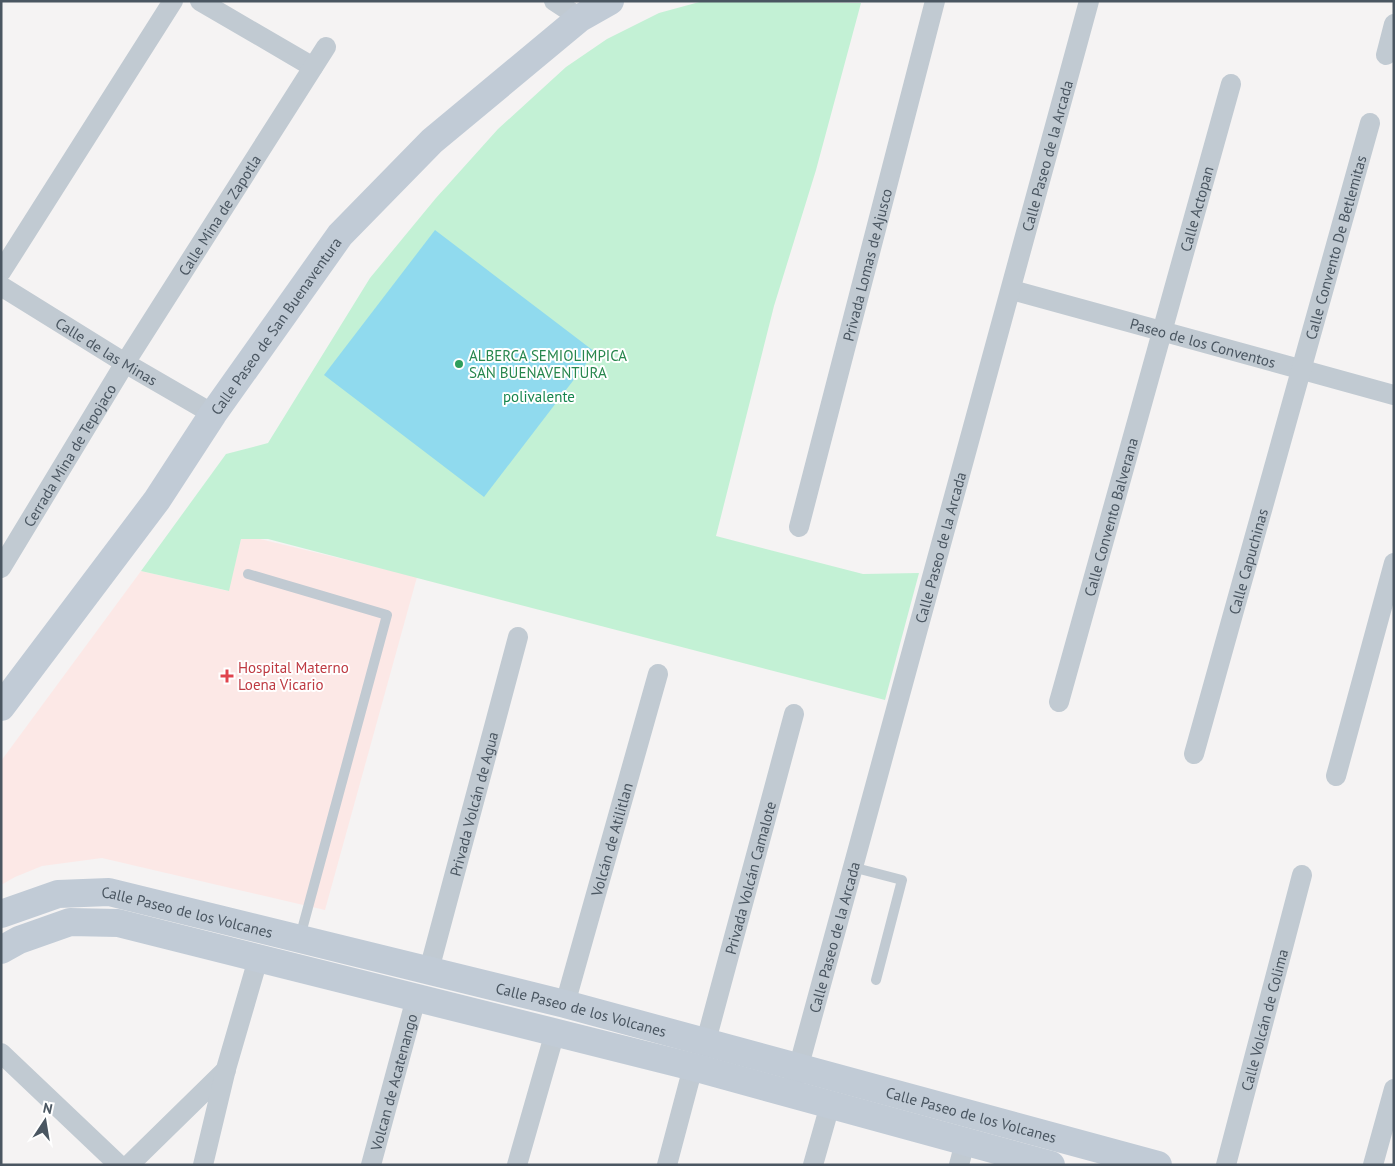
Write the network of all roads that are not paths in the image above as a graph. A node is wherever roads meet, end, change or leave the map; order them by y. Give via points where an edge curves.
1 (173, 1) edge
2 (200, 1) edge
3 (554, 1) edge
4 (610, 1) edge
5 (935, 1) edge
6 (1089, 1) edge
7 (580, 18) junction
8 (1394, 24) edge
9 (326, 47) dead end
10 (1386, 55) dead end
11 (313, 67) junction
12 (1231, 84) dead end
13 (1370, 123) dead end
14 (1, 272) edge
15 (1, 286) edge
16 (1012, 290) junction
17 (1161, 331) junction
18 (125, 362) junction
19 (1301, 370) junction
20 (1394, 395) edge
21 (213, 414) junction
22 (799, 527) dead end
23 (8, 543) edge
24 (1394, 562) edge
25 (1, 568) edge
26 (248, 574) dead end
27 (518, 637) dead end
28 (658, 674) dead end
29 (1059, 702) dead end
30 (1, 707) edge
31 (794, 714) dead end
32 (1194, 754) dead end
33 (1336, 776) dead end
34 (852, 867) junction
35 (1302, 875) dead end
36 (1, 914) edge
37 (300, 938) junction
38 (1, 950) edge
39 (258, 959) junction
40 (429, 970) junction
41 (876, 980) dead end
42 (416, 998) junction
43 (566, 1004) junction
44 (555, 1032) junction
45 (706, 1041) junction
46 (1, 1053) edge
47 (693, 1067) junction
48 (797, 1067) junction
49 (226, 1069) junction
50 (1394, 1089) edge
51 (792, 1094) junction
52 (830, 1104) junction
53 (962, 1153) edge
54 (119, 1165) edge
55 (129, 1165) edge
56 (203, 1165) edge
57 (371, 1165) edge
58 (517, 1165) edge
59 (667, 1165) edge
60 (813, 1165) edge
61 (1051, 1165) edge
62 (1158, 1165) edge
63 (1226, 1165) edge
64 (1373, 1165) edge

1 - 14 street
2 - 11 street
3 - 7 street
4 - 7 street, Calle Paseo de San Buenaventura
5 - 22 street, Privada Lomas de Ajusco
6 - 16 street, Calle Paseo de la Arcada
7 - 21 street, Calle Paseo de San Buenaventura via 432,141 340,234
8 - 10 street
9 - 11 street, Calle Mina de Zapotla
11 - 18 street, Calle Mina de Zapotla
12 - 17 street, Calle Actopan
13 - 19 street, Calle Convento De Betlemitas
15 - 18 street, Calle de las Minas
16 - 17 street, Paseo de los Conventos
16 - 34 street, Calle Paseo de la Arcada
17 - 19 street, Paseo de los Conventos
17 - 29 street, Calle Convento Balverana
18 - 21 street, Calle de las Minas
18 - 23 street, Cerrada Mina de Tepojaco
19 - 20 street, Paseo de los Conventos
19 - 32 street, Calle Capuchinas
21 - 30 street, Calle Paseo de San Buenaventura via 157,500
23 - 25 street, Cerrada Mina de Tepojaco
24 - 33 street
26 - 37 lane via 387,615
27 - 40 street, Privada Volcán de Agua
28 - 43 street, Volcán de Atilitlan
31 - 45 street, Privada Volcán Camalote
34 - 41 lane via 902,880
34 - 48 street, Calle Paseo de la Arcada
35 - 63 street, Calle Volcán de Colima
36 - 37 street, Calle Paseo de los Volcanes via 58,894 109,892
37 - 40 street, Calle Paseo de los Volcanes
38 - 39 street, Calle Paseo de los Volcanes via 70,922 118,923
39 - 42 street, Calle Paseo de los Volcanes
39 - 49 street
40 - 43 street, Calle Paseo de los Volcanes
42 - 44 street, Calle Paseo de los Volcanes
42 - 57 street, Volcan de Acatenango
43 - 45 street, Calle Paseo de los Volcanes
44 - 47 street, Calle Paseo de los Volcanes
44 - 58 street
45 - 48 street, Calle Paseo de los Volcanes
46 - 54 street
47 - 51 street, Calle Paseo de los Volcanes
47 - 59 street
48 - 51 street, Calle Paseo de la Arcada
48 - 62 street, Calle Paseo de los Volcanes
49 - 55 street
49 - 56 street
50 - 64 street
51 - 52 street, Calle Paseo de los Volcanes
52 - 53 street, Calle Paseo de los Volcanes
52 - 60 street
53 - 61 street, Calle Paseo de los Volcanes

